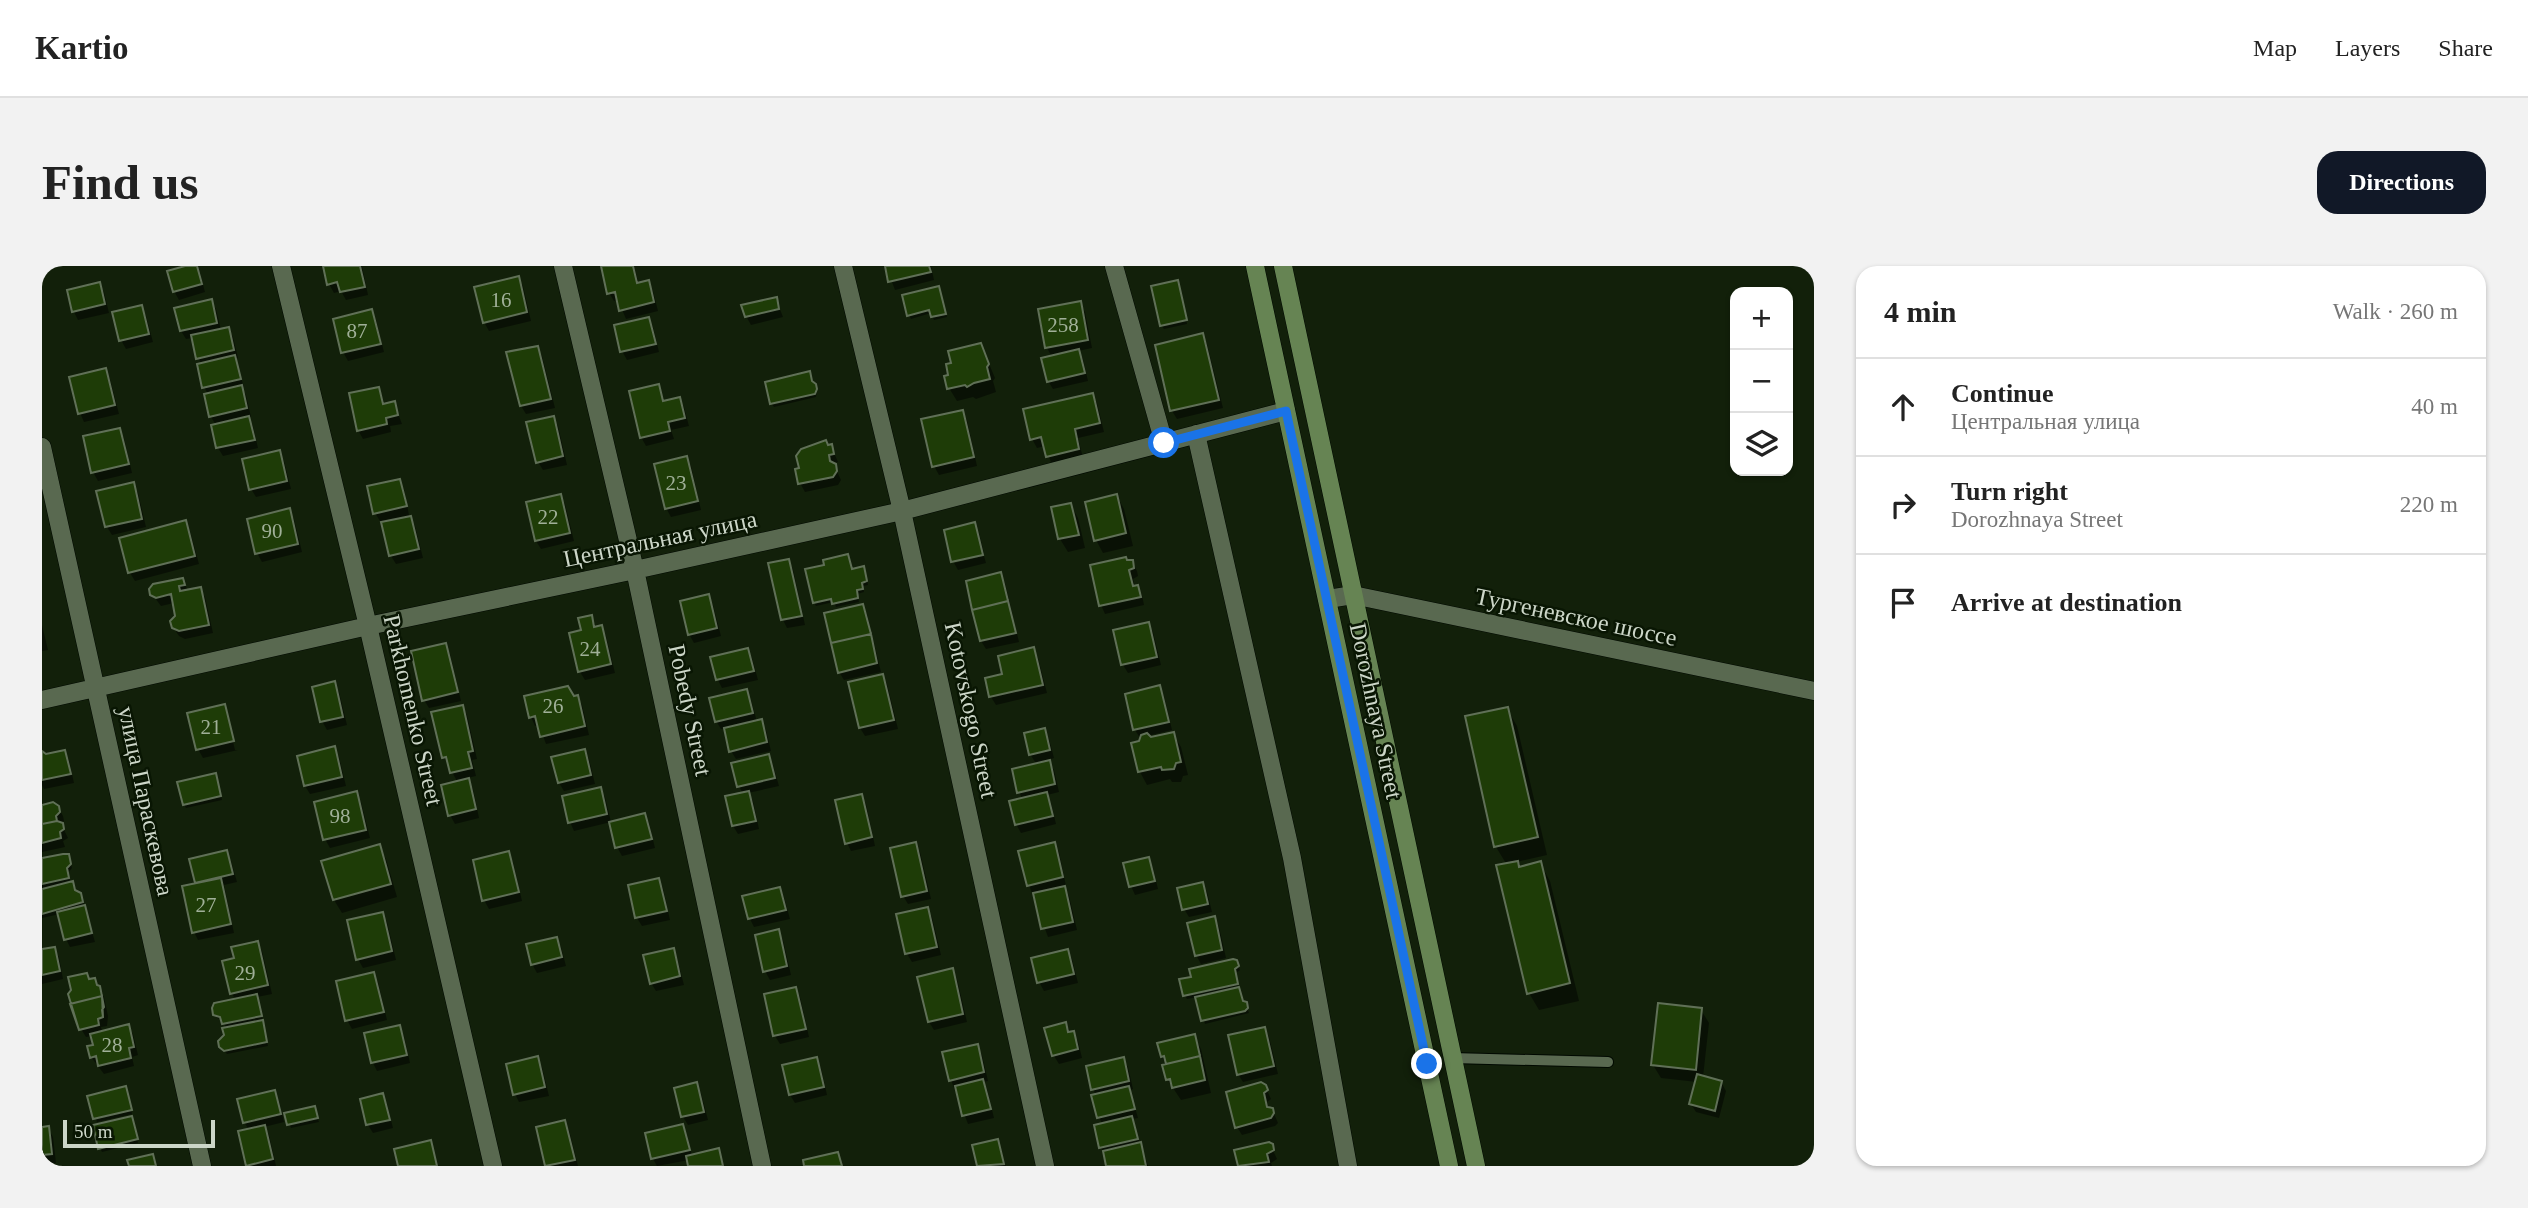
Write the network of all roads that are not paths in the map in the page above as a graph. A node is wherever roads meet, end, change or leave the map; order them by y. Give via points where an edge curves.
1 (281, 266) edge
2 (563, 266) edge
3 (843, 266) edge
4 (1114, 266) edge
5 (1255, 266) edge
6 (1283, 266) edge
7 (1286, 411) junction
8 (1196, 434) junction
9 (1164, 443) junction
10 (42, 447) edge
11 (902, 511) junction
12 (635, 570) junction
13 (1353, 596) junction
14 (1328, 599) junction
15 (368, 626) junction
16 (96, 688) junction
17 (1814, 691) edge
18 (42, 700) edge
19 (1452, 1058) junction
20 (1608, 1062) dead end
21 (202, 1166) edge
22 (493, 1166) edge
23 (762, 1166) edge
24 (1045, 1166) edge
25 (1348, 1166) edge
26 (1450, 1166) edge
27 (1476, 1166) edge

1 - 15 street, Parkhomenko Street
2 - 12 street, Pobedy Street
3 - 11 street, Kotovskogo Street
4 - 9 street
5 - 7 main road, Dorozhnaya Street
6 - 13 main road, Dorozhnaya Street
7 - 8 street, Центральная улица
7 - 14 main road, Dorozhnaya Street
8 - 9 street, Центральная улица
8 - 25 street via 1292,858
9 - 11 street, Центральная улица
10 - 16 street, улица Параскевова
11 - 12 street, Центральная улица
11 - 24 street, Kotovskogo Street
12 - 15 street, Центральная улица
12 - 23 street, Pobedy Street
13 - 14 street, Тургеневское шоссе
13 - 17 street, Тургеневское шоссе
13 - 19 main road, Dorozhnaya Street
14 - 26 main road, Dorozhnaya Street
15 - 16 street, Центральная улица
15 - 22 street, Parkhomenko Street
16 - 18 street, Центральная улица
16 - 21 street, улица Параскевова
19 - 20 lane
19 - 27 main road, Dorozhnaya Street

